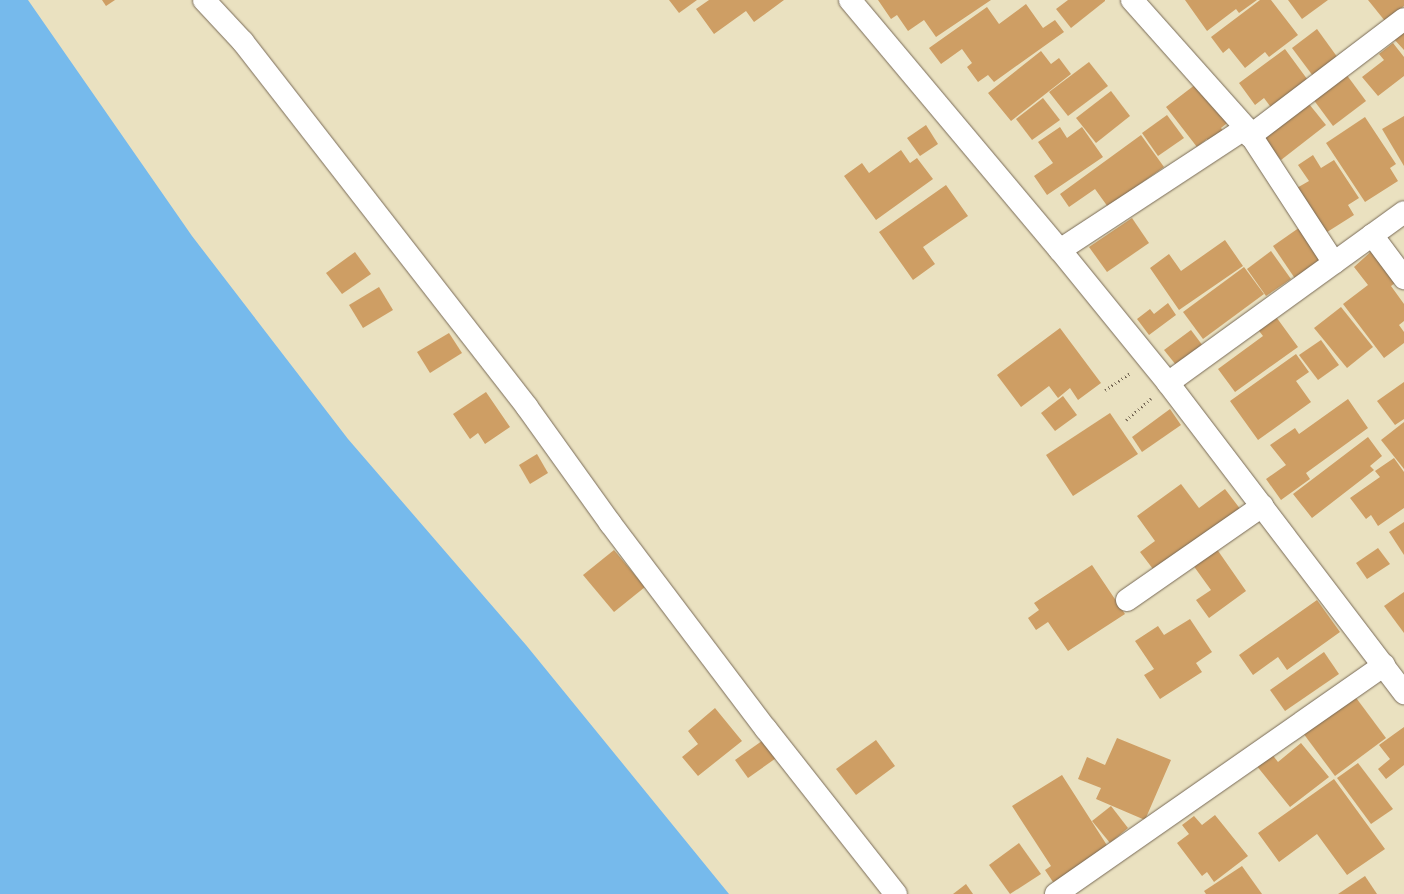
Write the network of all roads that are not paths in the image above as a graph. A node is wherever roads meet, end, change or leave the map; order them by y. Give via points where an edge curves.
1 (204, 0) edge
2 (850, 0) edge
3 (1132, 0) edge
4 (1404, 19) edge
5 (1248, 132) junction
6 (1404, 212) edge
7 (1372, 236) junction
8 (1060, 250) junction
9 (1334, 263) junction
10 (1404, 278) edge
11 (1168, 383) junction
12 (1262, 506) junction
13 (1127, 600) dead end
14 (1384, 665) junction
15 (1404, 693) edge
16 (896, 894) edge
17 (1056, 894) edge

1 - 16 street via 243,42 527,407 610,523
2 - 8 street
3 - 5 street
4 - 5 street
5 - 8 street
5 - 9 street
6 - 7 street
7 - 9 street
7 - 10 street
8 - 11 street
9 - 11 street
11 - 12 street
12 - 13 street
12 - 14 street
14 - 15 street
14 - 17 street

